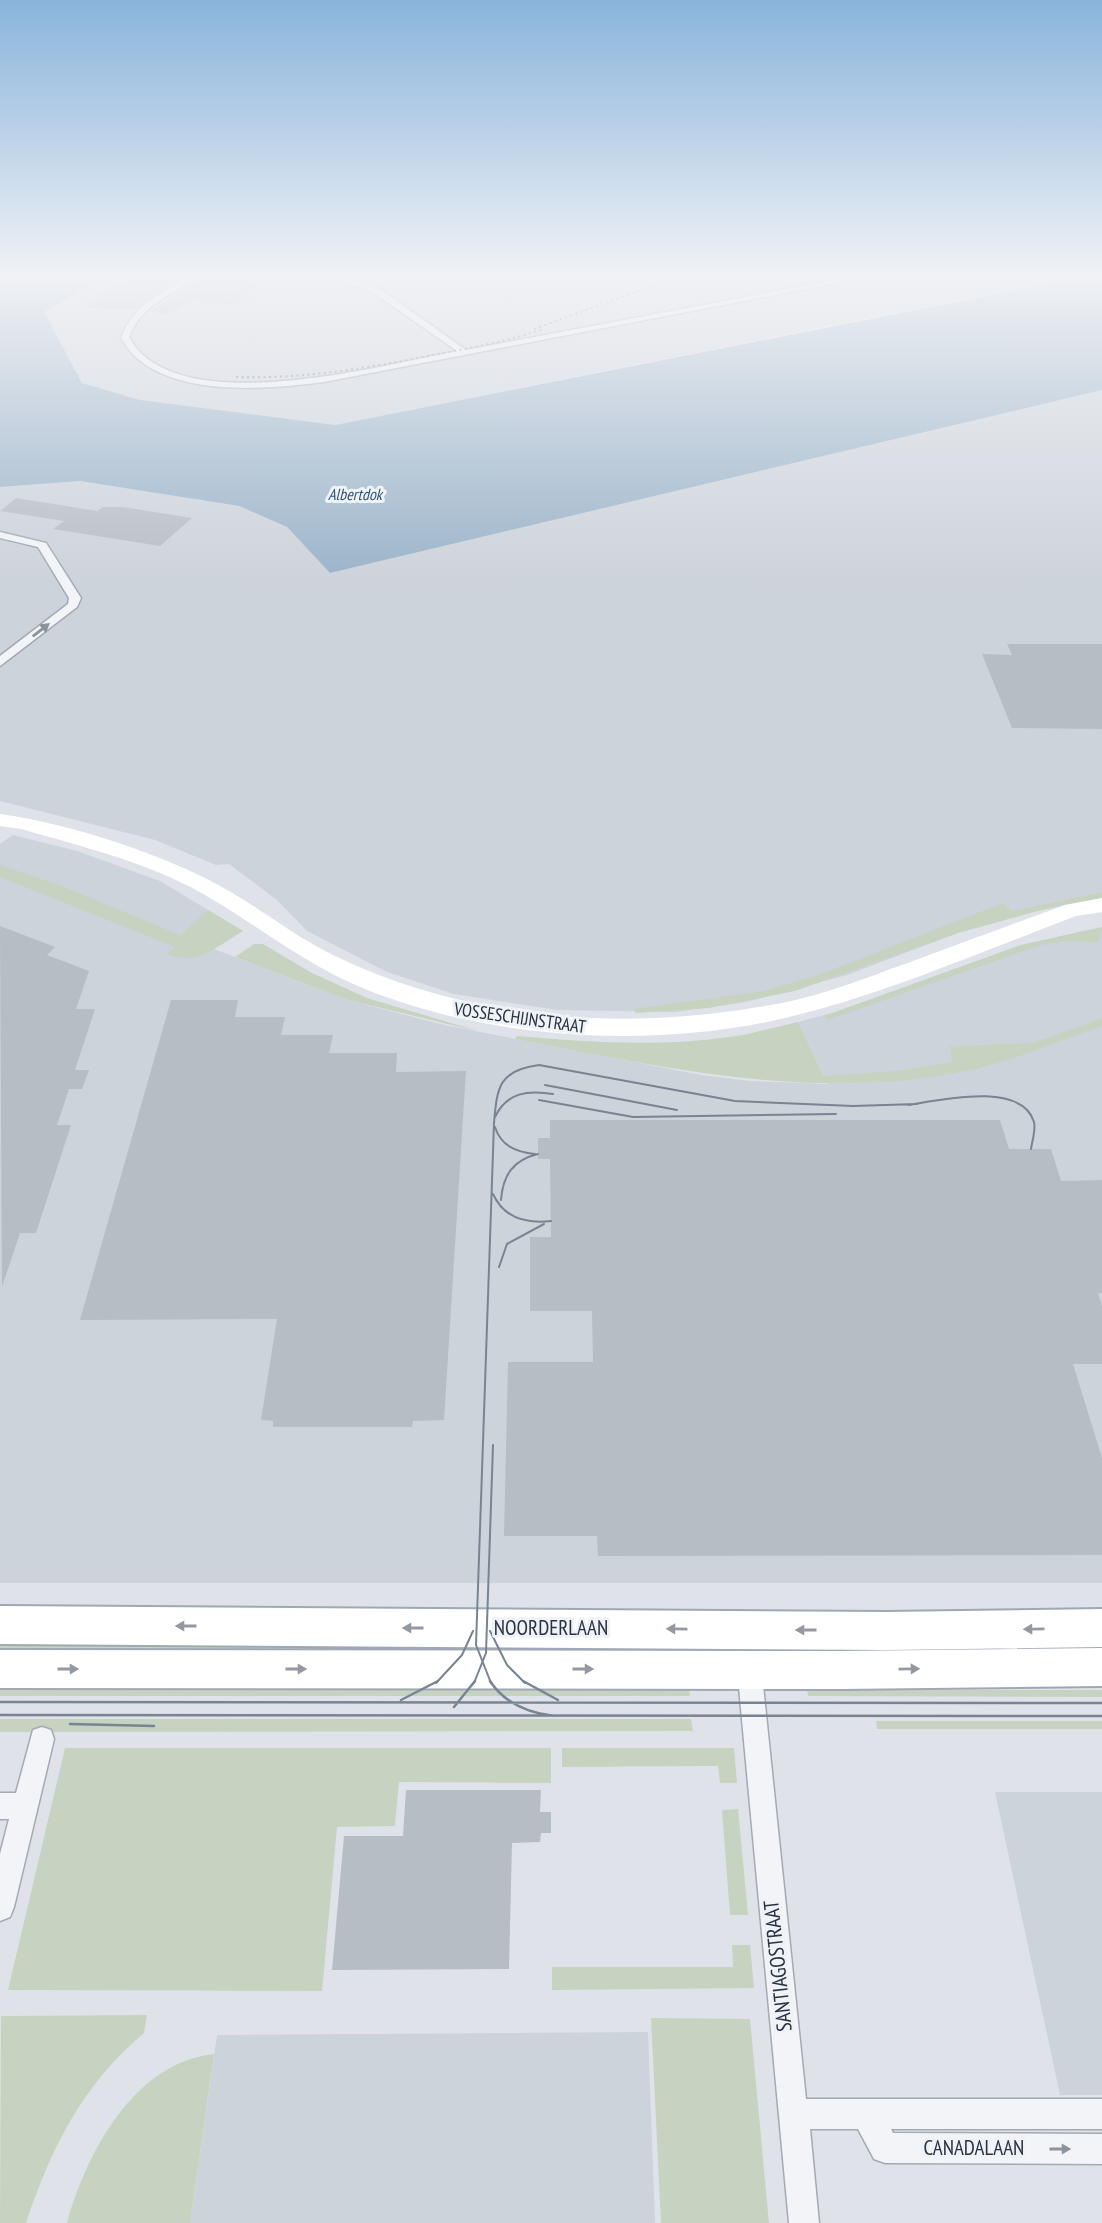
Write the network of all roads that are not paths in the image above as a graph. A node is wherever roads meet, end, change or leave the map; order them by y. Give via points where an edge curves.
1 (183, 377) edge
2 (333, 377) edge
3 (0, 535) edge
4 (0, 662) edge
5 (0, 820) edge
6 (1102, 905) edge
7 (1102, 920) edge
8 (1026, 928) junction
9 (0, 1625) edge
10 (1102, 1629) edge
11 (746, 1630) junction
12 (1102, 1667) edge
13 (0, 1669) edge
14 (750, 1670) junction
15 (42, 1740) dead end
16 (13, 1806) edge
17 (0, 1907) edge
18 (865, 2113) junction
19 (793, 2114) junction
20 (1102, 2114) edge
21 (1102, 2149) edge
22 (804, 2223) edge

1 - 2 street via 253,385
4 -> 3 street via 73,605 74,594 42,545
5 - 8 street, VOSSESCHIJNSTRAAT via 151,861 221,895 305,950 373,984 451,1009 542,1024 656,1028 783,1011 848,993
6 - 8 street, VOSSESCHIJNSTRAAT via 1072,910
7 - 8 street, VOSSESCHIJNSTRAAT
11 -> 9 main road, NOORDERLAAN
10 -> 11 main road, NOORDERLAAN
11 - 14 street, SANTIAGOSTRAAT
14 -> 12 main road
13 -> 14 main road
14 - 19 street, SANTIAGOSTRAAT
15 - 16 street
16 - 17 street
18 - 19 street, CANADALAAN
18 - 20 street, CANADALAAN
18 -> 21 street, CANADALAAN via 885,2148
19 - 22 street, SANTIAGOSTRAAT

